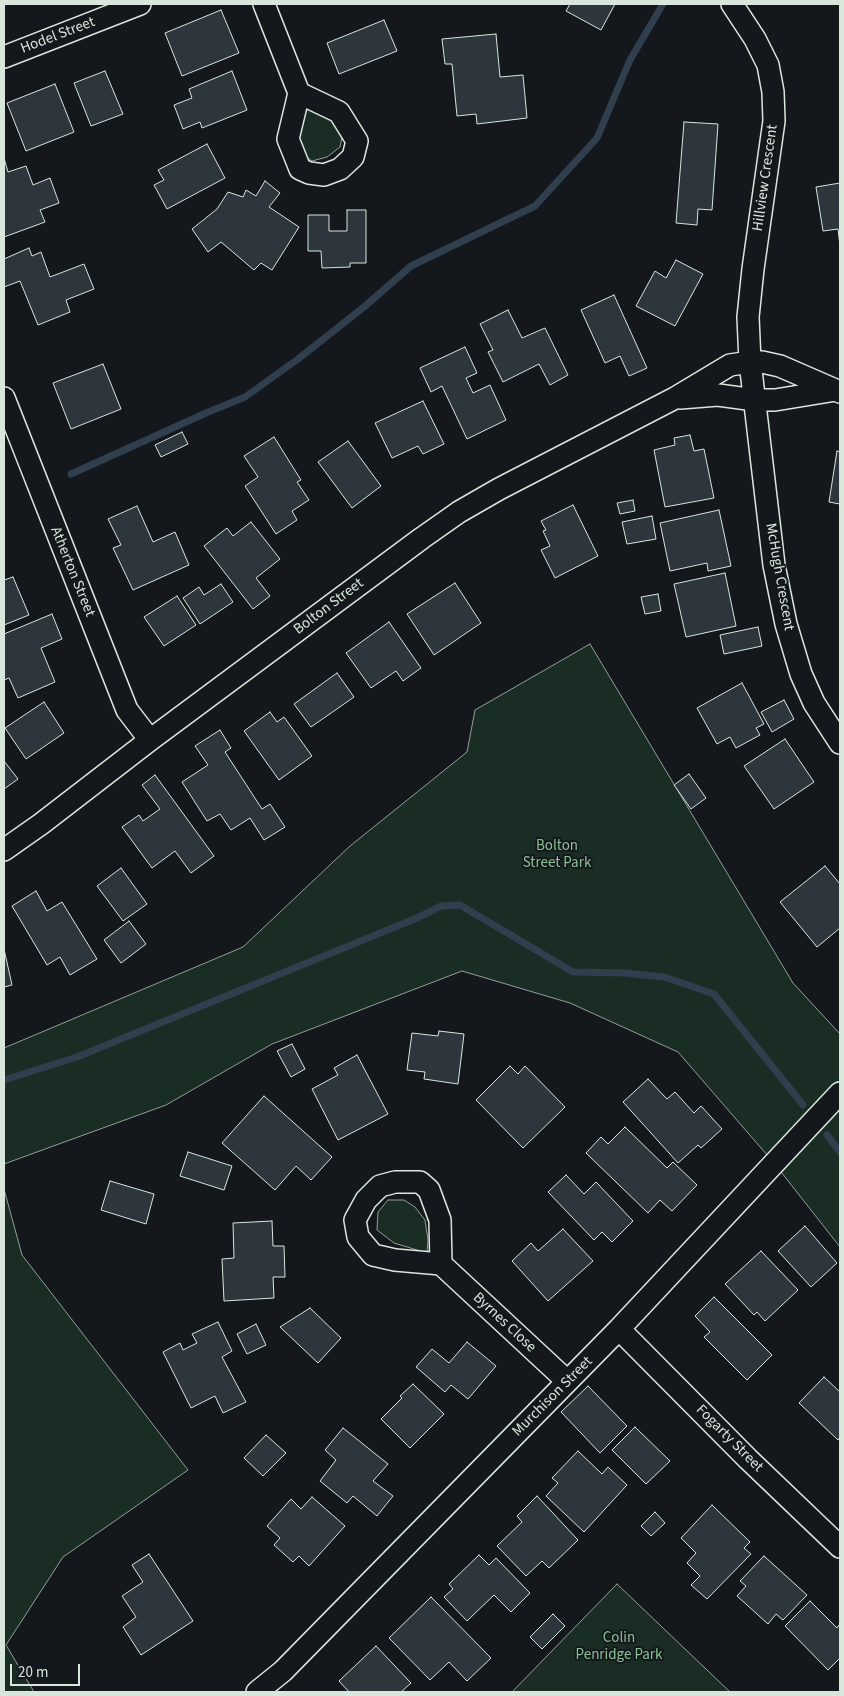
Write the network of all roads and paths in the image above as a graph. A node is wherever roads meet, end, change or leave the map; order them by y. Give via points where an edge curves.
1 (140, 4) edge
2 (264, 4) edge
3 (732, 4) edge
4 (4, 57) edge
5 (299, 94) dead end
6 (750, 362) junction
7 (838, 391) edge
8 (4, 398) edge
9 (675, 398) junction
10 (755, 400) junction
11 (150, 740) junction
12 (840, 743) edge
13 (4, 850) edge
14 (840, 1093) edge
15 (441, 1264) junction
16 (619, 1329) junction
17 (567, 1382) junction
18 (840, 1547) edge
19 (257, 1692) edge

1 - 4 street, Hodel Street
2 - 5 street
3 - 6 street, Hillview Crescent via 768,65 774,102 748,317
6 - 7 street via 780,366
6 - 9 street, Bolton Street via 730,365
6 - 10 street, Hillview Crescent
7 - 10 street
8 - 11 street, Atherton Street via 127,710
9 - 10 street, Bolton Street via 718,395
9 - 11 street, Bolton Street via 459,512
10 - 12 street, McHugh Crescent via 774,565 786,624 801,674 814,703
11 - 13 street, Bolton Street
14 - 16 street, Murchison Street
15 - 15 street via 440,1220 429,1190 420,1182 380,1186 366,1200 355,1220 358,1237 373,1255
15 - 17 street, Byrnes Close
16 - 17 street, Murchison Street
16 - 18 street, Fogarty Street
17 - 19 street, Murchison Street via 283,1671

